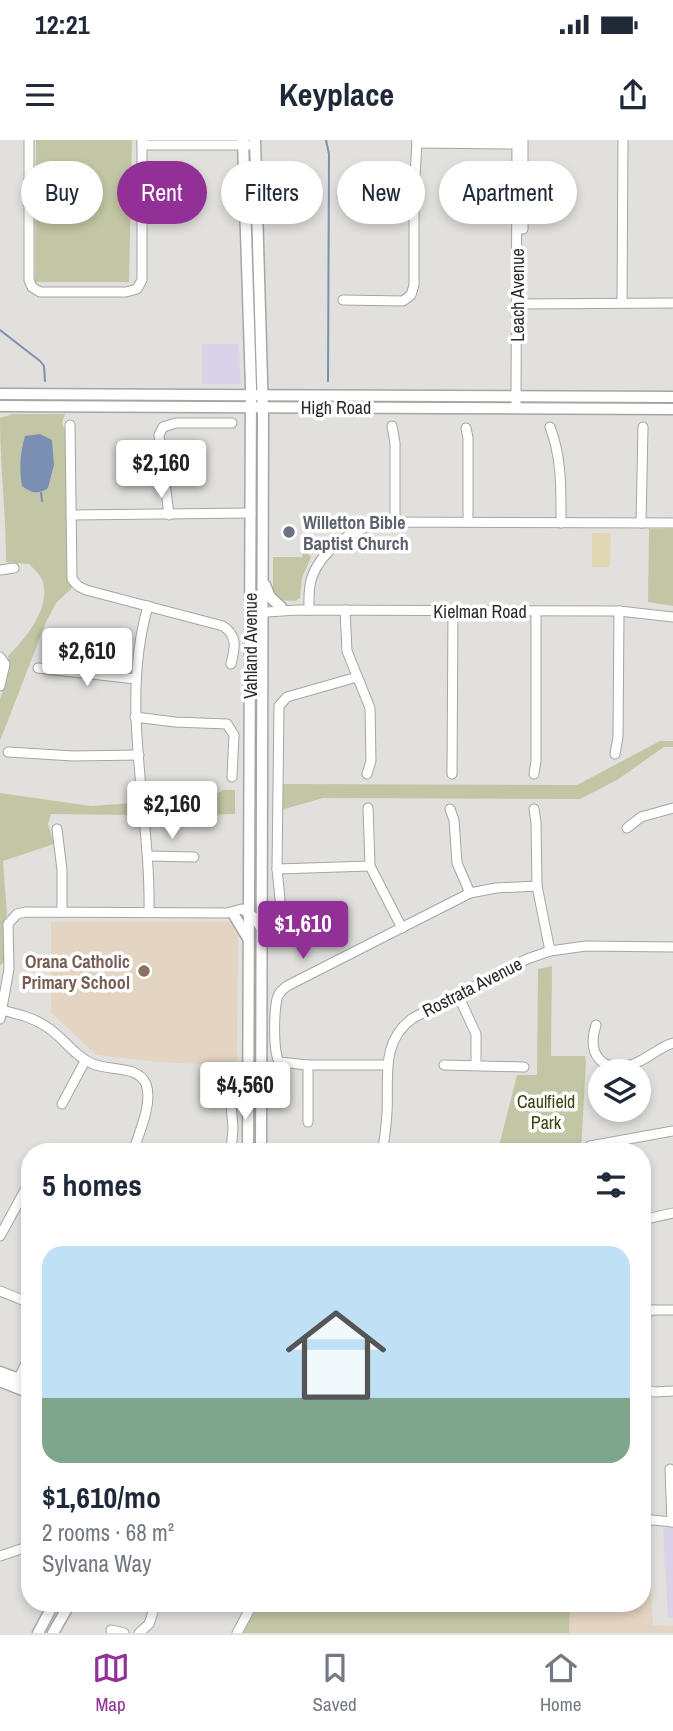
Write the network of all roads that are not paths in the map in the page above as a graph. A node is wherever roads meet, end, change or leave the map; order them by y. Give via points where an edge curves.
1 (29, 140) edge
2 (623, 140) edge
3 (142, 142) edge
4 (249, 142) edge
5 (417, 142) edge
6 (520, 142) edge
7 (416, 161) edge
8 (414, 224) edge
9 (343, 300) dead end
10 (520, 303) junction
11 (622, 303) junction
12 (673, 303) edge
13 (0, 394) edge
14 (673, 397) edge
15 (257, 401) junction
16 (519, 402) junction
17 (0, 406) edge
18 (673, 409) edge
19 (232, 423) dead end
20 (70, 425) dead end
21 (392, 426) dead end
22 (550, 427) dead end
23 (643, 427) dead end
24 (466, 428) dead end
25 (251, 513) junction
26 (71, 515) junction
27 (169, 515) junction
28 (395, 522) junction
29 (468, 523) junction
30 (561, 523) junction
31 (641, 523) junction
32 (673, 523) edge
33 (14, 568) dead end
34 (0, 570) edge
35 (263, 579) junction
36 (250, 591) junction
37 (148, 606) junction
38 (281, 607) junction
39 (297, 610) junction
40 (309, 610) junction
41 (345, 610) junction
42 (265, 611) junction
43 (453, 611) junction
44 (536, 611) junction
45 (619, 611) junction
46 (670, 618) edge
47 (250, 639) junction
48 (0, 657) edge
49 (231, 664) dead end
50 (38, 668) dead end
51 (357, 677) junction
52 (136, 679) junction
53 (0, 686) edge
54 (135, 717) junction
55 (8, 752) dead end
56 (615, 754) dead end
57 (139, 755) junction
58 (367, 774) dead end
59 (453, 774) dead end
60 (534, 774) dead end
61 (232, 777) dead end
62 (368, 808) dead end
63 (673, 808) edge
64 (450, 809) dead end
65 (534, 809) dead end
66 (627, 828) dead end
67 (57, 829) dead end
68 (149, 856) junction
69 (194, 857) dead end
70 (370, 866) junction
71 (277, 869) junction
72 (537, 886) junction
73 (470, 893) junction
74 (262, 896) junction
75 (280, 899) dead end
76 (62, 912) junction
77 (149, 912) junction
78 (249, 913) junction
79 (230, 914) junction
80 (261, 928) junction
81 (402, 928) junction
82 (249, 940) junction
83 (673, 947) edge
84 (550, 951) junction
85 (4, 969) edge
86 (458, 995) junction
87 (1, 1015) edge
88 (596, 1025) dead end
89 (673, 1042) edge
90 (85, 1061) junction
91 (308, 1065) junction
92 (387, 1065) junction
93 (444, 1065) dead end
94 (476, 1065) junction
95 (524, 1066) dead end
96 (62, 1104) dead end
97 (231, 1104) dead end
98 (308, 1122) dead end
99 (673, 1131) edge
100 (138, 1143) edge
101 (232, 1143) edge
102 (248, 1143) edge
103 (261, 1143) edge
104 (383, 1143) edge
105 (607, 1143) edge
106 (21, 1198) edge
107 (673, 1213) edge
108 (651, 1218) edge
109 (0, 1236) edge
110 (0, 1292) edge
111 (21, 1300) edge
112 (651, 1310) edge
113 (673, 1310) edge
114 (0, 1372) edge
115 (21, 1374) edge
116 (0, 1381) edge
117 (17, 1382) junction
118 (21, 1382) edge
119 (21, 1385) edge
120 (651, 1391) edge
121 (673, 1391) edge
122 (670, 1469) dead end
123 (651, 1520) edge
124 (673, 1522) edge
125 (21, 1549) edge
126 (0, 1556) edge
127 (49, 1612) edge
128 (64, 1612) edge
129 (153, 1612) edge
130 (248, 1612) edge
131 (111, 1630) dead end
132 (38, 1633) edge
133 (53, 1633) edge
134 (124, 1633) edge
135 (139, 1633) edge
136 (237, 1633) edge

1 - 3 street via 29,280 40,292 137,289 142,281
2 - 11 street
3 - 4 street
4 - 15 main road, Vahland Avenue
5 - 6 street
5 - 7 street
6 - 10 street, Leach Avenue
8 - 9 street via 411,295 403,301
10 - 11 street
10 - 16 street, Leach Avenue
11 - 12 street
13 - 15 main road, High Road
14 - 16 main road, High Road
15 - 16 main road, High Road
15 - 17 main road, High Road
15 - 25 main road, Vahland Avenue
15 - 35 main road, Vahland Avenue
16 - 18 main road, High Road
19 - 27 street via 163,427 159,435
20 - 26 street
21 - 28 street
22 - 30 street via 560,465
23 - 31 street
24 - 29 street
25 - 27 street
25 - 36 main road, Vahland Avenue
26 - 27 street
26 - 37 street via 70,572 78,586
28 - 29 street
28 - 40 street via 358,528 339,543 316,568
29 - 30 street
30 - 31 street
31 - 32 street
33 - 34 street
35 - 38 main road via 270,597
35 - 42 main road, Vahland Avenue
36 - 42 main road
36 - 47 main road, Vahland Avenue
37 - 49 street via 230,630 235,641
37 - 52 street
38 - 39 street, Kielman Road
38 - 42 street, Kielman Road
39 - 40 street, Kielman Road
39 - 42 street, Kielman Road
40 - 41 street, Kielman Road
41 - 43 street, Kielman Road
41 - 51 street via 347,651
42 - 47 main road via 256,616
42 - 74 main road, Vahland Avenue
43 - 44 street, Kielman Road
43 - 59 street
44 - 45 street, Kielman Road
44 - 60 street
45 - 46 street, Kielman Road
45 - 56 street
47 - 78 main road, Vahland Avenue
48 - 53 street via 5,664
50 - 52 street
51 - 58 street via 370,708
51 - 71 street via 287,697 279,706
52 - 54 street
54 - 57 street
54 - 61 street via 227,724 234,734
55 - 57 street
57 - 68 street
62 - 70 street
63 - 66 street via 641,817
64 - 73 street via 457,863
65 - 72 street
67 - 76 street
68 - 69 street
68 - 77 street
70 - 71 street
70 - 81 street
71 - 75 street
72 - 73 street
72 - 84 street
73 - 81 street
74 - 78 street
74 - 80 main road, Vahland Avenue
76 - 77 street
76 - 85 street via 26,912 11,919
77 - 79 street
78 - 79 street via 242,909
78 - 80 street
78 - 82 main road, Vahland Avenue
79 - 82 main road
80 - 103 main road, Vahland Avenue
81 - 91 street via 279,994 277,1059 282,1064
82 - 102 main road, Vahland Avenue
83 - 84 street, Rostrata Avenue via 586,946
84 - 86 street, Rostrata Avenue
85 - 87 street
86 - 92 street, Rostrata Avenue via 404,1024 394,1038
86 - 94 street via 476,1034
87 - 90 street via 25,1016 48,1027
88 - 89 street via 593,1049 608,1065 631,1065
90 - 96 street
90 - 100 street via 134,1072 145,1081 146,1107
91 - 92 street
91 - 98 street
92 - 104 street, Rostrata Avenue
93 - 94 street
94 - 95 street
97 - 101 street
99 - 105 street
106 - 109 street
107 - 108 street
110 - 111 street
112 - 113 street
114 - 117 main road
115 - 117 street
116 - 117 main road
117 - 118 main road
117 - 119 main road
120 - 121 street
122 - 124 street
123 - 124 street
125 - 126 street
127 - 132 main road
128 - 133 main road
129 - 135 street
130 - 136 street
131 - 134 street

